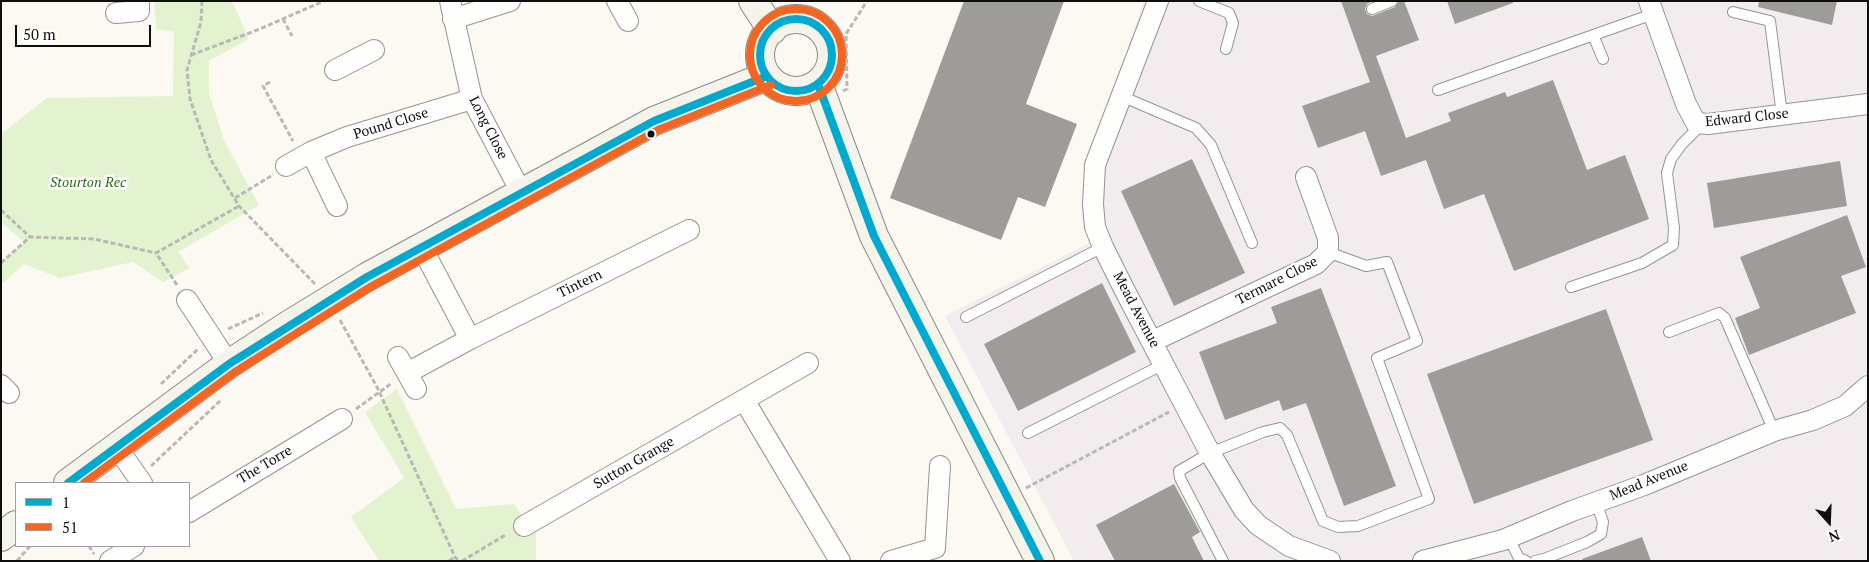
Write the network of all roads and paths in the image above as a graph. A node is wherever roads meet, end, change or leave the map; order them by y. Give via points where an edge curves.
1 (139, 1) edge
2 (202, 1) edge
3 (324, 1) edge
4 (510, 1) edge
5 (617, 1) edge
6 (753, 1) edge
7 (867, 1) edge
8 (1158, 1) edge
9 (1199, 1) edge
10 (1392, 1) edge
11 (1651, 8) edge
12 (1372, 9) dead end
13 (452, 10) edge
14 (1733, 12) dead end
15 (116, 13) dead end
16 (283, 19) junction
17 (628, 21) dead end
18 (772, 30) junction
19 (1593, 35) junction
20 (292, 36) dead end
21 (1226, 48) dead end
22 (374, 50) dead end
23 (191, 55) junction
24 (1603, 59) dead end
25 (335, 70) dead end
26 (767, 76) junction
27 (270, 82) dead end
28 (1438, 90) dead end
29 (821, 94) junction
30 (1121, 96) junction
31 (472, 99) junction
32 (1868, 104) edge
33 (1782, 115) junction
34 (1703, 124) junction
35 (300, 159) junction
36 (1306, 177) dead end
37 (521, 192) junction
38 (235, 198) junction
39 (239, 206) junction
40 (337, 206) dead end
41 (1, 210) edge
42 (689, 230) dead end
43 (30, 237) junction
44 (1252, 243) dead end
45 (421, 246) junction
46 (1103, 248) junction
47 (1328, 252) junction
48 (156, 253) junction
49 (1, 263) edge
50 (1571, 287) dead end
51 (187, 300) joint
52 (329, 301) junction
53 (966, 317) dead end
54 (1670, 332) dead end
55 (470, 339) junction
56 (1153, 341) junction
57 (808, 363) dead end
58 (229, 364) junction
59 (1164, 364) junction
60 (407, 373) joint
61 (1867, 391) edge
62 (380, 392) junction
63 (226, 395) dead end
64 (744, 400) junction
65 (1185, 404) junction
66 (343, 422) joint
67 (1774, 431) junction
68 (1028, 433) dead end
69 (116, 446) junction
70 (1210, 453) junction
71 (940, 466) dead end
72 (140, 480) edge
73 (69, 482) edge
74 (1008, 498) junction
75 (1596, 502) junction
76 (190, 511) edge
77 (15, 526) edge
78 (524, 526) joint
79 (1, 537) edge
80 (1508, 537) junction
81 (29, 547) edge
82 (132, 547) edge
83 (455, 557) junction
84 (17, 561) edge
85 (110, 561) edge
86 (449, 561) edge
87 (461, 561) edge
88 (840, 561) edge
89 (892, 561) edge
90 (1040, 561) edge
91 (1223, 561) edge
92 (1330, 561) edge
93 (1425, 561) edge
94 (1526, 561) edge
95 (1535, 561) edge

1 - 15 street via 139,11
2 - 23 path via 201,22
3 - 16 path
4 - 13 street
5 - 17 street
6 - 18 street
7 - 29 path via 846,34 847,89
8 - 30 street, Mead Avenue
9 - 21 lane via 1229,13 1233,23
10 - 12 lane
11 - 19 lane
11 - 34 street, Edward Close via 1686,104 1696,123
13 - 31 street, Long Close
14 - 33 lane via 1770,21
16 - 20 path
16 - 23 path
18 - 26 street via 762,47 762,67
18 - 29 street via 786,22 801,20 812,23 827,37 832,57
19 - 24 lane
19 - 28 lane
22 - 25 street
23 - 38 path via 187,70 190,99 210,160
26 - 29 street via 775,84 791,90 808,89
26 - 37 street via 654,122
27 - 35 path via 263,86
29 - 74 street via 874,236
30 - 44 lane via 1196,128 1211,145
30 - 46 street, Mead Avenue via 1095,165 1095,227
31 - 35 street, Pound Close via 347,137
31 - 37 street, Long Close
32 - 33 street, Edward Close
33 - 34 street, Edward Close
34 - 50 lane via 1682,144 1671,159 1667,173 1673,245 1642,263
35 - 38 path
35 - 40 street
36 - 47 street, Termare Close via 1328,238
37 - 45 street
38 - 39 path
39 - 48 path
39 - 52 path
41 - 43 path
42 - 55 street, Tintern
43 - 48 path via 94,239
43 - 49 path
45 - 52 street
45 - 55 street
46 - 53 lane
46 - 56 street, Mead Avenue
47 - 56 street, Termare Close via 1316,264
47 - 70 lane via 1366,266 1387,262 1417,341 1377,358 1429,499 1358,526 1338,527 1323,521 1287,435 1280,428
48 - 51 path
51 - 58 street
52 - 58 street
52 - 62 path
54 - 67 lane via 1719,313 1725,318
55 - 60 street, Tintern
56 - 59 street, Mead Avenue
57 - 64 street, Sutton Grange
58 - 69 street
59 - 65 street, Mead Avenue
59 - 68 lane
60 - 62 path
61 - 67 street, Mead Avenue via 1845,406 1813,420
62 - 66 path
62 - 83 path
63 - 72 path
64 - 78 street, Sutton Grange
64 - 88 street
65 - 70 street, Mead Avenue
65 - 74 path
66 - 76 street, The Torre
67 - 75 street, Mead Avenue
69 - 72 street
69 - 73 street
70 - 91 lane via 1179,471
70 - 92 street, Mead Avenue via 1244,510 1258,525 1289,546
71 - 89 street via 935,548
74 - 90 street
75 - 80 street, Mead Avenue
75 - 95 lane via 1603,522 1601,534
77 - 79 street
78 - 87 path
80 - 93 street, Mead Avenue
80 - 94 lane via 1519,558
81 - 84 path
82 - 85 street
83 - 86 path
83 - 87 path

